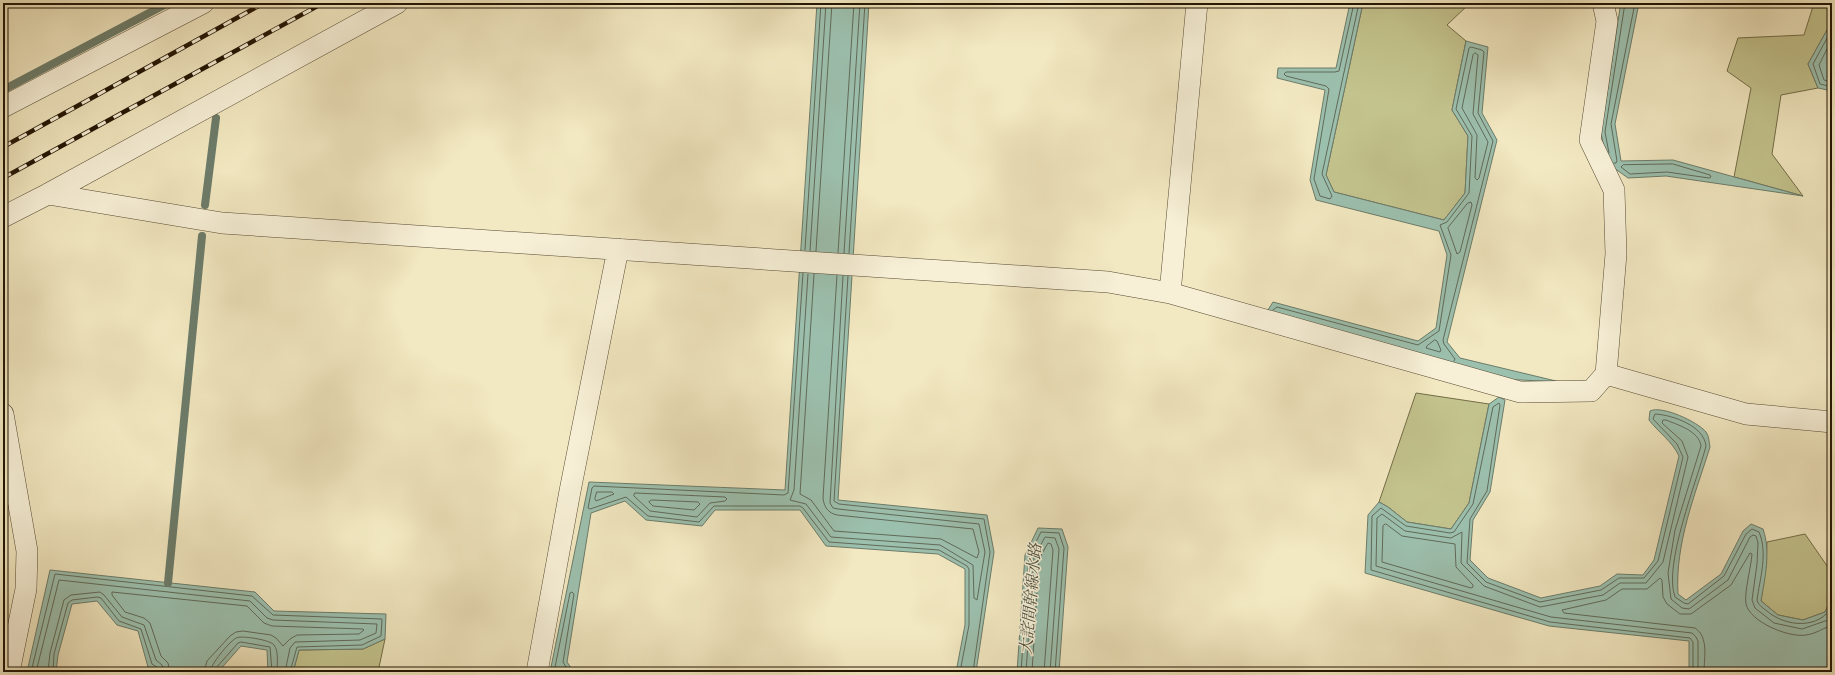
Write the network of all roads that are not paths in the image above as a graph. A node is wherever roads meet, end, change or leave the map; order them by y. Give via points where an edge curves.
1 (203, 3) edge
2 (397, 3) edge
3 (1197, 3) edge
4 (1603, 3) edge
5 (3, 107) edge
6 (48, 194) junction
7 (3, 217) edge
8 (618, 249) junction
9 (1170, 293) junction
10 (1606, 374) junction
11 (3, 414) edge
12 (1832, 422) edge
13 (9, 672) edge
14 (537, 672) edge

1 - 5 street
2 - 6 street
3 - 9 street
4 - 10 street via 1607,21 1590,140 1614,190 1616,254
6 - 7 street
6 - 8 street via 222,223
8 - 9 street via 1108,282
8 - 14 street
9 - 10 street via 1520,392 1591,392
10 - 12 street via 1746,414
11 - 13 street via 27,551 26,589

